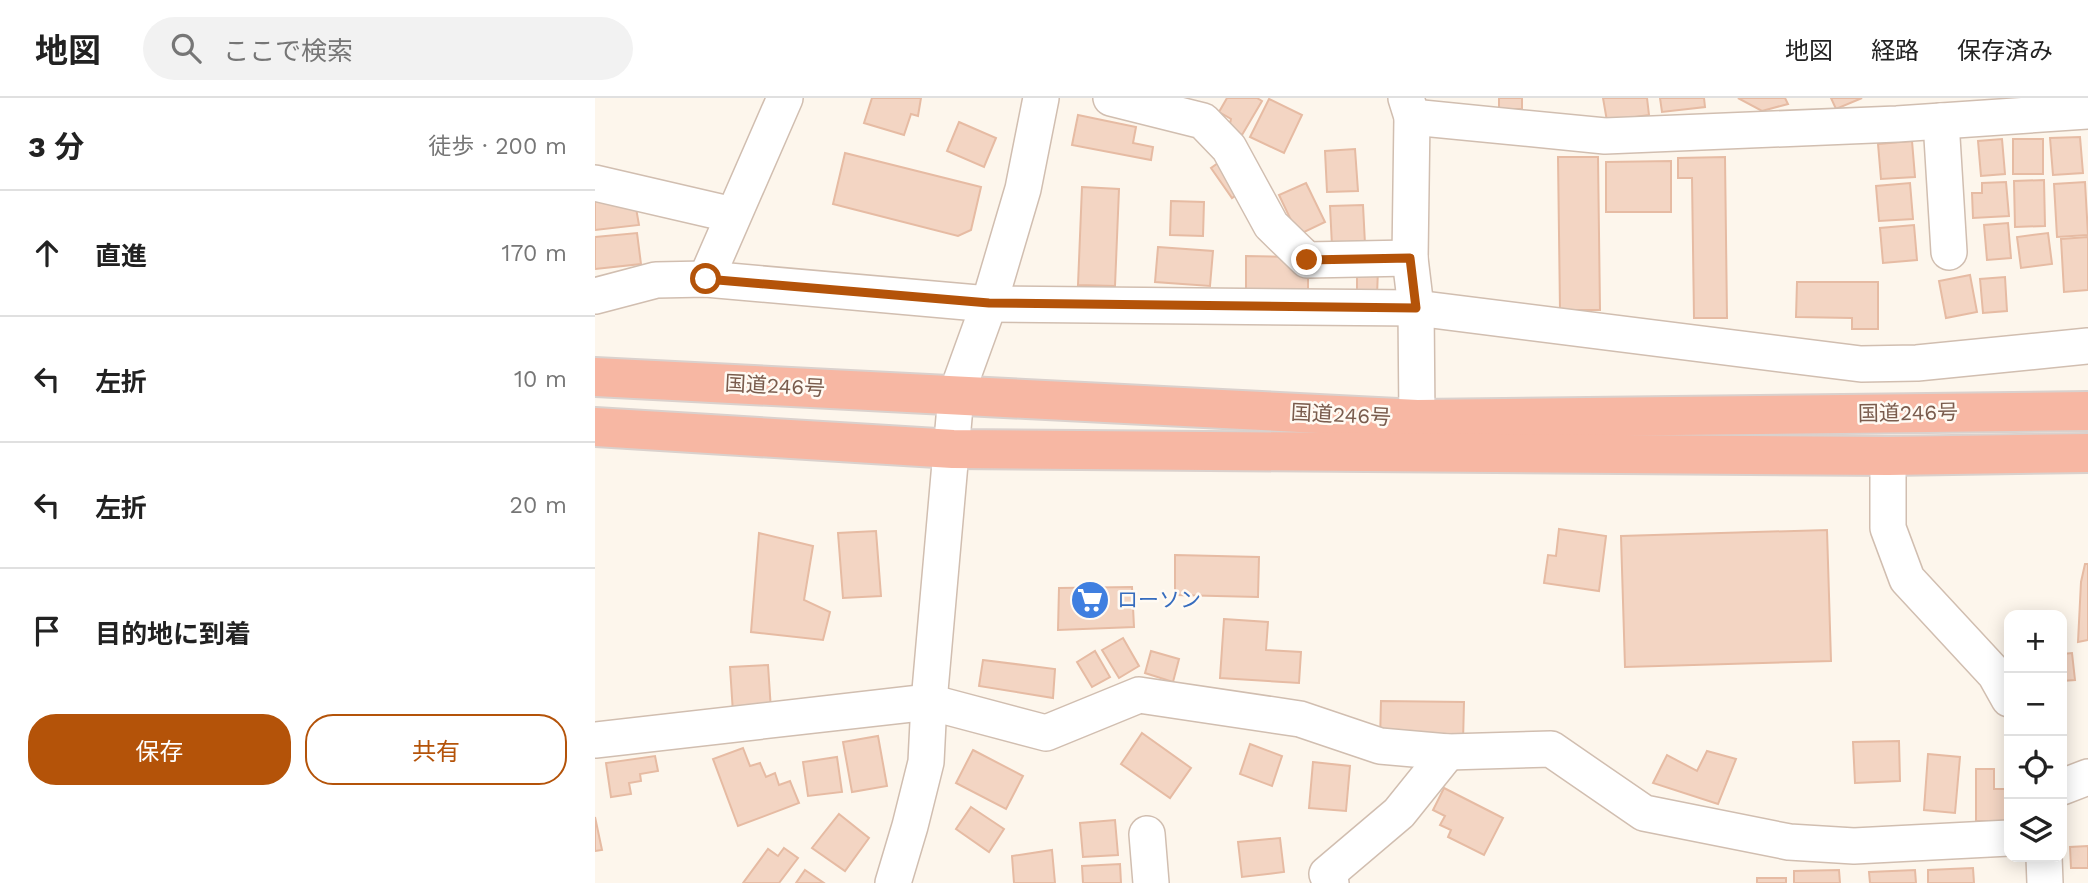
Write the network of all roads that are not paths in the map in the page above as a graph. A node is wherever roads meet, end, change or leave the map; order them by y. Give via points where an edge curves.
1 (785, 98) edge
2 (1041, 98) edge
3 (1111, 98) edge
4 (1409, 108) edge
5 (1897, 111) edge
6 (2088, 111) edge
7 (1941, 121) junction
8 (595, 183) edge
9 (733, 215) junction
10 (1949, 252) dead end
11 (1410, 258) junction
12 (706, 279) junction
13 (595, 296) edge
14 (989, 303) junction
15 (1416, 308) junction
16 (2088, 346) edge
17 (1917, 363) junction
18 (2088, 368) edge
19 (595, 377) edge
20 (956, 395) junction
21 (2088, 411) edge
22 (1417, 419) junction
23 (595, 427) edge
24 (953, 449) junction
25 (2088, 453) edge
26 (1888, 456) junction
27 (2004, 690) edge
28 (929, 702) junction
29 (595, 740) edge
30 (1447, 752) junction
31 (2088, 777) edge
32 (2067, 785) edge
33 (1147, 834) dead end
34 (2004, 838) edge
35 (2044, 862) edge
36 (1327, 880) edge
37 (893, 883) edge
38 (1150, 883) edge
39 (2045, 883) edge

1 - 9 street
2 - 14 street via 1023,189
3 - 11 street via 1203,121 1229,148 1271,225 1307,260
4 - 5 street via 1605,136
4 - 11 street
5 - 7 street
6 - 7 street
7 - 10 street
8 - 9 street
9 - 12 street
11 - 15 street
12 - 13 street via 656,280
12 - 14 street
14 - 15 street
14 - 20 street
15 - 17 street via 1861,364
15 - 22 street
16 - 17 street
17 - 18 street via 1934,381
19 - 20 highway, 国道246号
20 - 22 highway, 国道246号
20 - 24 street
21 - 22 highway, 国道246号
23 - 24 highway, 国道246号
24 - 26 highway, 国道246号
24 - 28 street
25 - 26 highway, 国道246号
26 - 27 street via 1888,528 1907,579 1995,674
28 - 29 street
28 - 30 street via 1046,733 1139,695 1300,719 1380,746
28 - 37 street via 926,762
30 - 34 street via 1551,749 1644,813 1789,842 1854,846
30 - 36 street via 1399,813
31 - 32 street
33 - 38 street
35 - 39 street

